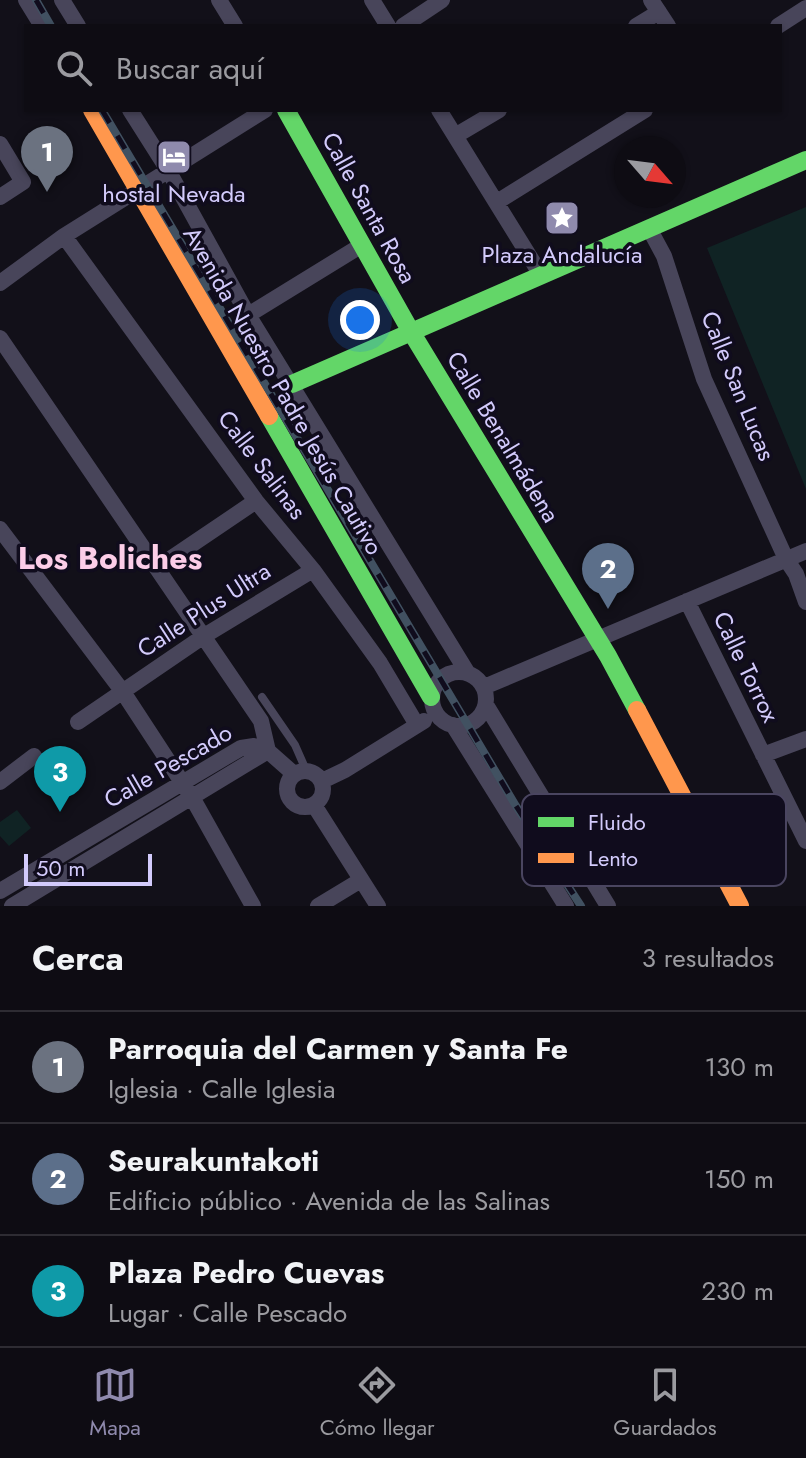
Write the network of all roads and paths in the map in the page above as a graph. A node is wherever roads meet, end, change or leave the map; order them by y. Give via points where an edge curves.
1 (26, 0) edge
2 (62, 0) edge
3 (219, 0) edge
4 (372, 0) edge
5 (442, 0) edge
6 (806, 8) edge
7 (659, 13) edge
8 (41, 24) edge
9 (77, 24) edge
10 (234, 24) edge
11 (387, 24) edge
12 (406, 24) edge
13 (640, 24) edge
14 (781, 24) edge
15 (93, 112) edge
16 (131, 112) edge
17 (262, 112) edge
18 (287, 112) edge
19 (440, 112) edge
20 (496, 112) edge
21 (642, 112) edge
22 (455, 136) junction
23 (0, 144) edge
24 (806, 160) edge
25 (168, 170) junction
26 (138, 189) junction
27 (0, 197) edge
28 (497, 202) junction
29 (650, 230) junction
30 (64, 236) junction
31 (362, 245) junction
32 (541, 275) junction
33 (0, 283) edge
34 (248, 315) junction
35 (410, 330) junction
36 (0, 338) edge
37 (292, 384) junction
38 (256, 501) junction
39 (0, 529) edge
40 (806, 551) edge
41 (786, 559) junction
42 (157, 568) junction
43 (313, 570) junction
44 (687, 601) junction
45 (806, 602) edge
46 (204, 636) junction
47 (597, 638) junction
48 (467, 672) junction
49 (484, 687) junction
50 (123, 692) junction
51 (262, 697) dead end
52 (434, 705) junction
53 (486, 705) junction
54 (78, 722) dead end
55 (417, 725) junction
56 (453, 725) junction
57 (806, 739) edge
58 (268, 751) junction
59 (763, 755) junction
60 (34, 756) dead end
61 (300, 772) junction
62 (322, 781) junction
63 (0, 782) edge
64 (183, 783) junction
65 (540, 794) edge
66 (680, 794) edge
67 (782, 794) edge
68 (193, 799) junction
69 (786, 801) edge
70 (314, 805) junction
71 (522, 836) edge
72 (806, 841) edge
73 (361, 880) junction
74 (554, 886) edge
75 (596, 886) edge
76 (729, 886) edge
77 (0, 891) edge
78 (12, 906) edge
79 (253, 906) edge
80 (318, 906) edge
81 (378, 906) edge
82 (566, 906) edge
83 (608, 906) edge
84 (740, 906) edge

1 - 8 street
2 - 9 street
3 - 10 street
4 - 11 street
5 - 12 street
6 - 14 street
7 - 13 street
15 - 26 street, Avenida Nuestro Padre Jesús Cautivo
16 - 25 street, Avenida Nuestro Padre Jesús Cautivo
17 - 25 street
18 - 31 street, Calle Santa Rosa
19 - 22 street
20 - 22 street
21 - 28 street
22 - 28 street
23 - 27 street via 23,182
24 - 29 street
25 - 26 street
25 - 34 street, Avenida Nuestro Padre Jesús Cautivo
26 - 30 street
26 - 52 street, Avenida Nuestro Padre Jesús Cautivo
28 - 32 street
29 - 32 street
29 - 41 street, Calle San Lucas via 664,256 704,379
30 - 33 street
30 - 38 street, Calle Salinas
31 - 34 street
31 - 35 street, Calle Santa Rosa
32 - 35 street
34 - 37 street, Avenida Nuestro Padre Jesús Cautivo
35 - 37 street
35 - 47 street, Calle Benalmádena
36 - 42 street
37 - 48 street, Avenida Nuestro Padre Jesús Cautivo
38 - 42 street
38 - 43 street, Calle Salinas
39 - 50 street
40 - 41 street
41 - 44 street
41 - 45 street, Calle San Lucas
42 - 46 street
43 - 46 street, Calle Plus Ultra
43 - 55 street, Calle Salinas
44 - 47 street
44 - 59 street, Calle Torrox
46 - 50 street, Calle Plus Ultra
46 - 58 street via 261,721
47 - 49 street
47 - 66 street, Calle Benalmádena
48 - 49 street
48 - 52 street via 437,681
49 - 53 street
50 - 54 street, Calle Plus Ultra
50 - 64 street
51 - 61 lane via 295,745
52 - 55 street
52 - 56 street
53 - 56 street via 477,720
53 - 65 street
55 - 62 street
56 - 71 street
57 - 59 street
58 - 61 street
58 - 64 street, Calle Pescado via 241,748
58 - 68 street, Calle Pescado
59 - 67 street, Calle Torrox
60 - 63 street
61 - 62 street via 315,773
61 - 70 street via 287,784 288,796 302,807
62 - 70 street via 323,792
64 - 68 street
64 - 77 street, Calle Pescado
68 - 78 street, Calle Pescado
68 - 79 street
69 - 72 street, Calle Torrox
70 - 73 street
73 - 80 street
73 - 81 street
74 - 82 street
75 - 83 street
76 - 84 street, Calle Benalmádena

